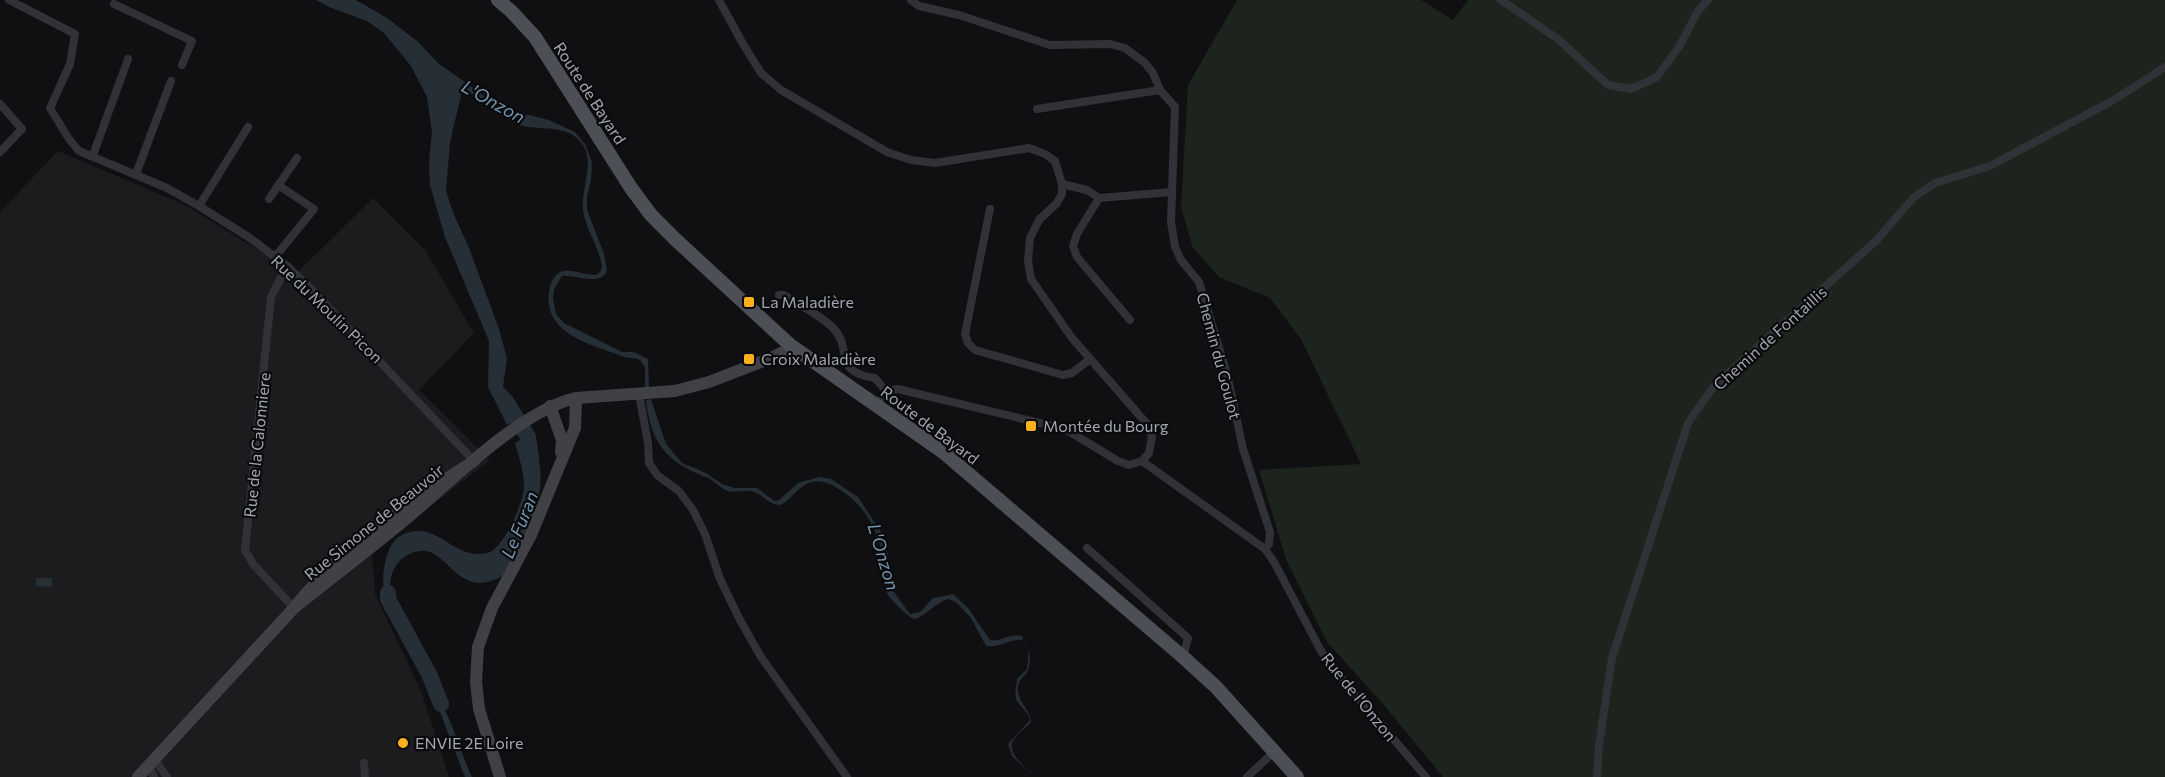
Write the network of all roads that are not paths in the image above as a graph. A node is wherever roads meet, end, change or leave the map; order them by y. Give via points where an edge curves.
1 (9, 0) edge
2 (498, 0) edge
3 (719, 0) edge
4 (910, 0) edge
5 (1501, 0) edge
6 (1708, 0) edge
7 (111, 1) edge
8 (128, 59) dead end
9 (182, 65) dead end
10 (2165, 67) edge
11 (171, 81) dead end
12 (1160, 90) junction
13 (0, 104) edge
14 (1036, 109) dead end
15 (248, 128) dead end
16 (0, 152) edge
17 (93, 155) junction
18 (297, 158) dead end
19 (136, 174) junction
20 (1062, 184) junction
21 (278, 185) junction
22 (1172, 192) junction
23 (1099, 198) junction
24 (269, 199) dead end
25 (199, 206) junction
26 (990, 209) dead end
27 (275, 257) junction
28 (287, 266) junction
29 (779, 295) dead end
30 (1130, 320) dead end
31 (790, 345) junction
32 (1090, 359) junction
33 (886, 391) junction
34 (639, 394) junction
35 (576, 398) junction
36 (877, 405) junction
37 (550, 406) junction
38 (561, 459) junction
39 (474, 461) junction
40 (1142, 461) junction
41 (1087, 548) dead end
42 (1265, 549) junction
43 (294, 608) junction
44 (1183, 657) junction
45 (1274, 752) junction
46 (364, 763) dead end
47 (152, 767) edge
48 (138, 777) edge
49 (167, 777) edge
50 (365, 777) edge
51 (500, 777) edge
52 (847, 777) edge
53 (1247, 777) edge
54 (1297, 777) edge
55 (1426, 777) edge
56 (1597, 777) edge

1 - 17 street, Rue du Moulin Picon via 75,34 70,64 50,108 79,151
2 - 31 main road, Route de Bayard via 535,38 651,215
3 - 20 street via 761,73 781,90 886,152 935,163 1029,148 1055,161
4 - 12 street, Chemin du Goulot via 1050,45 1110,44 1125,48 1145,63
5 - 6 street via 1557,39 1608,85 1631,89 1657,77
7 - 9 street via 192,41
8 - 17 street
10 - 56 street, Chemin de Fontaillis via 2112,101 1990,166 1935,183 1914,197 1877,240 1714,386 1688,423 1612,658
11 - 19 street
12 - 14 street
12 - 22 street, Chemin du Goulot via 1175,107
13 - 16 street via 22,129
15 - 25 street
17 - 19 street, Rue du Moulin Picon
18 - 21 street
19 - 25 street, Rue du Moulin Picon
20 - 23 street via 1087,190
20 - 32 street via 1057,203 1039,220 1030,238 1028,261 1031,279
21 - 24 street
21 - 27 street via 314,209
22 - 23 street
22 - 42 street, Chemin du Goulot via 1175,247 1199,282 1227,374 1243,449 1270,532
23 - 30 street via 1073,246 1077,257
25 - 27 street, Rue du Moulin Picon
26 - 32 street via 965,334 968,343 975,350 1063,375
27 - 28 street, Rue du Moulin Picon
28 - 39 street, Rue du Moulin Picon
28 - 43 street, Rue de la Calonniere via 272,297 245,550
29 - 33 street via 833,327 849,368 860,376 875,378
31 - 34 main road, Rue Simone de Beauvoir via 775,357 709,382 675,391
31 - 36 main road, Route de Bayard
32 - 40 street via 1147,423 1152,436 1149,453
33 - 36 street
33 - 40 street via 898,389 1065,429 1118,461 1129,465
34 - 35 main road, Rue Simone de Beauvoir
34 - 52 street via 649,463 693,510 720,579 756,647
35 - 37 main road, Rue Simone de Beauvoir
35 - 38 main road via 575,428
36 - 44 main road, Route de Bayard via 943,452
37 - 38 main road via 562,440
37 - 39 main road, Rue Simone de Beauvoir
38 - 51 main road via 531,535 492,608 478,647 479,709
39 - 43 main road, Rue Simone de Beauvoir via 380,526 316,580
40 - 42 street
41 - 44 street via 1188,638
42 - 55 street, Rue de l'Onzon via 1321,651
43 - 47 main road, Rue Simone de Beauvoir
44 - 45 main road, Route de Bayard via 1216,687
45 - 53 street
45 - 54 main road, Route de Bayard
46 - 50 street
47 - 48 main road, Rue Simone de Beauvoir
47 - 49 street

